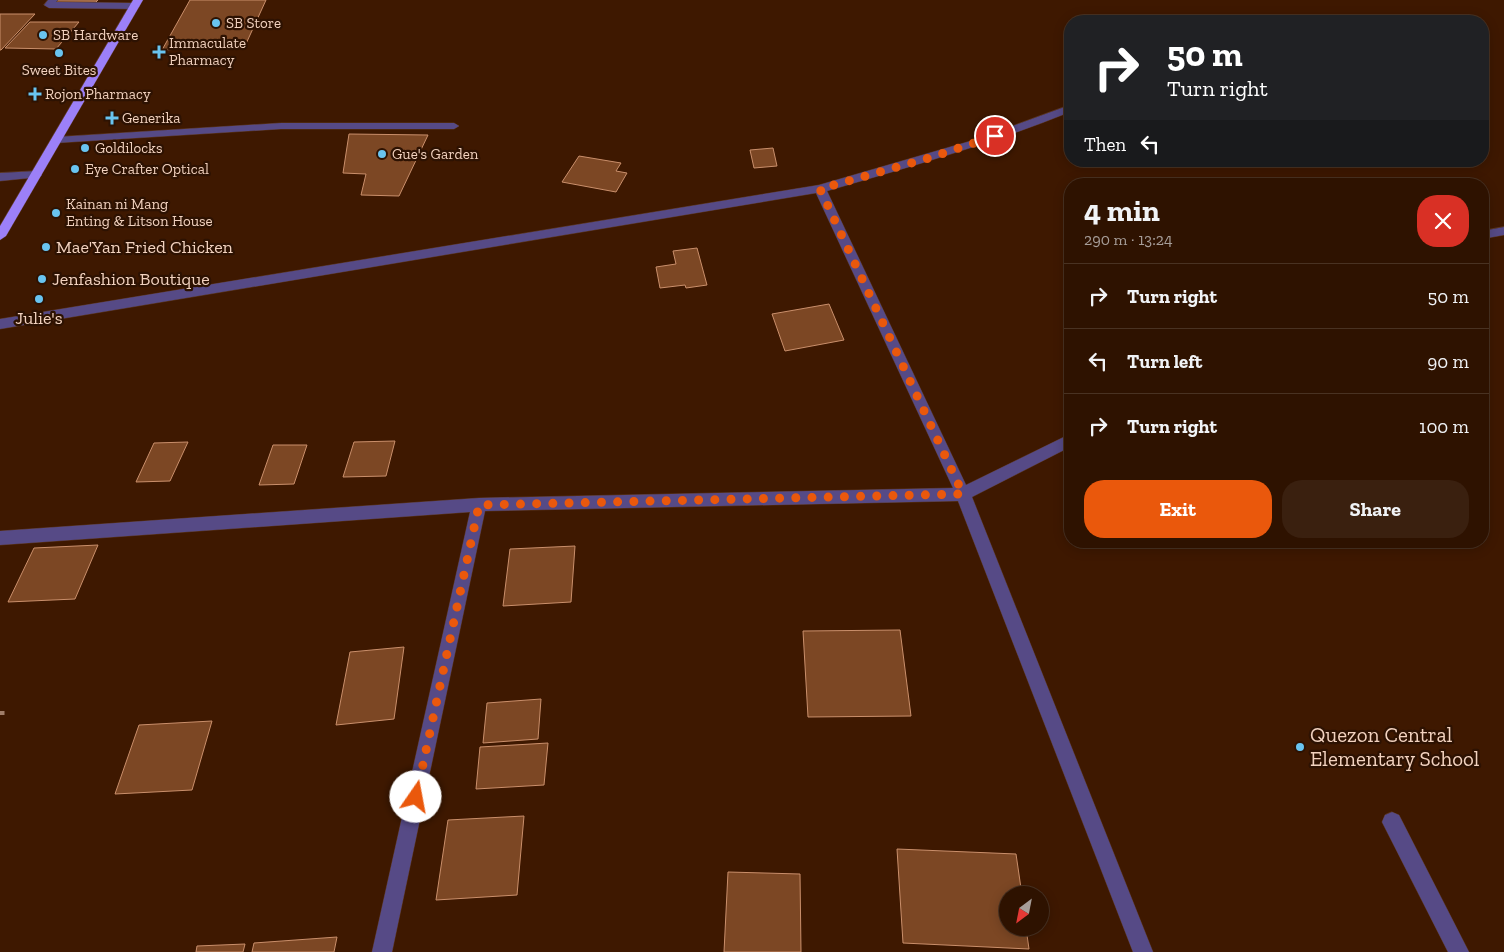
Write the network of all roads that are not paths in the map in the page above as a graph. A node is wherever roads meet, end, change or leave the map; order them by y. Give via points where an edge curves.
1 (54, 0) edge
2 (136, 3) edge
3 (1064, 111) edge
4 (454, 126) dead end
5 (56, 140) junction
6 (36, 175) junction
7 (0, 177) edge
8 (820, 189) junction
9 (1504, 231) edge
10 (1489, 234) edge
11 (0, 236) edge
12 (0, 324) edge
13 (1064, 443) edge
14 (963, 494) junction
15 (479, 505) junction
16 (0, 538) edge
17 (1392, 822) dead end
18 (382, 952) edge
19 (1143, 952) edge
20 (1459, 952) edge

1 - 2 street via 49,5
2 - 5 highway
3 - 8 street via 929,158
4 - 5 street via 281,126
5 - 6 highway
6 - 7 street
6 - 11 highway
8 - 12 street
8 - 14 street
9 - 10 street
13 - 14 street
14 - 15 street
14 - 19 street
15 - 16 street
15 - 18 street
17 - 20 street

